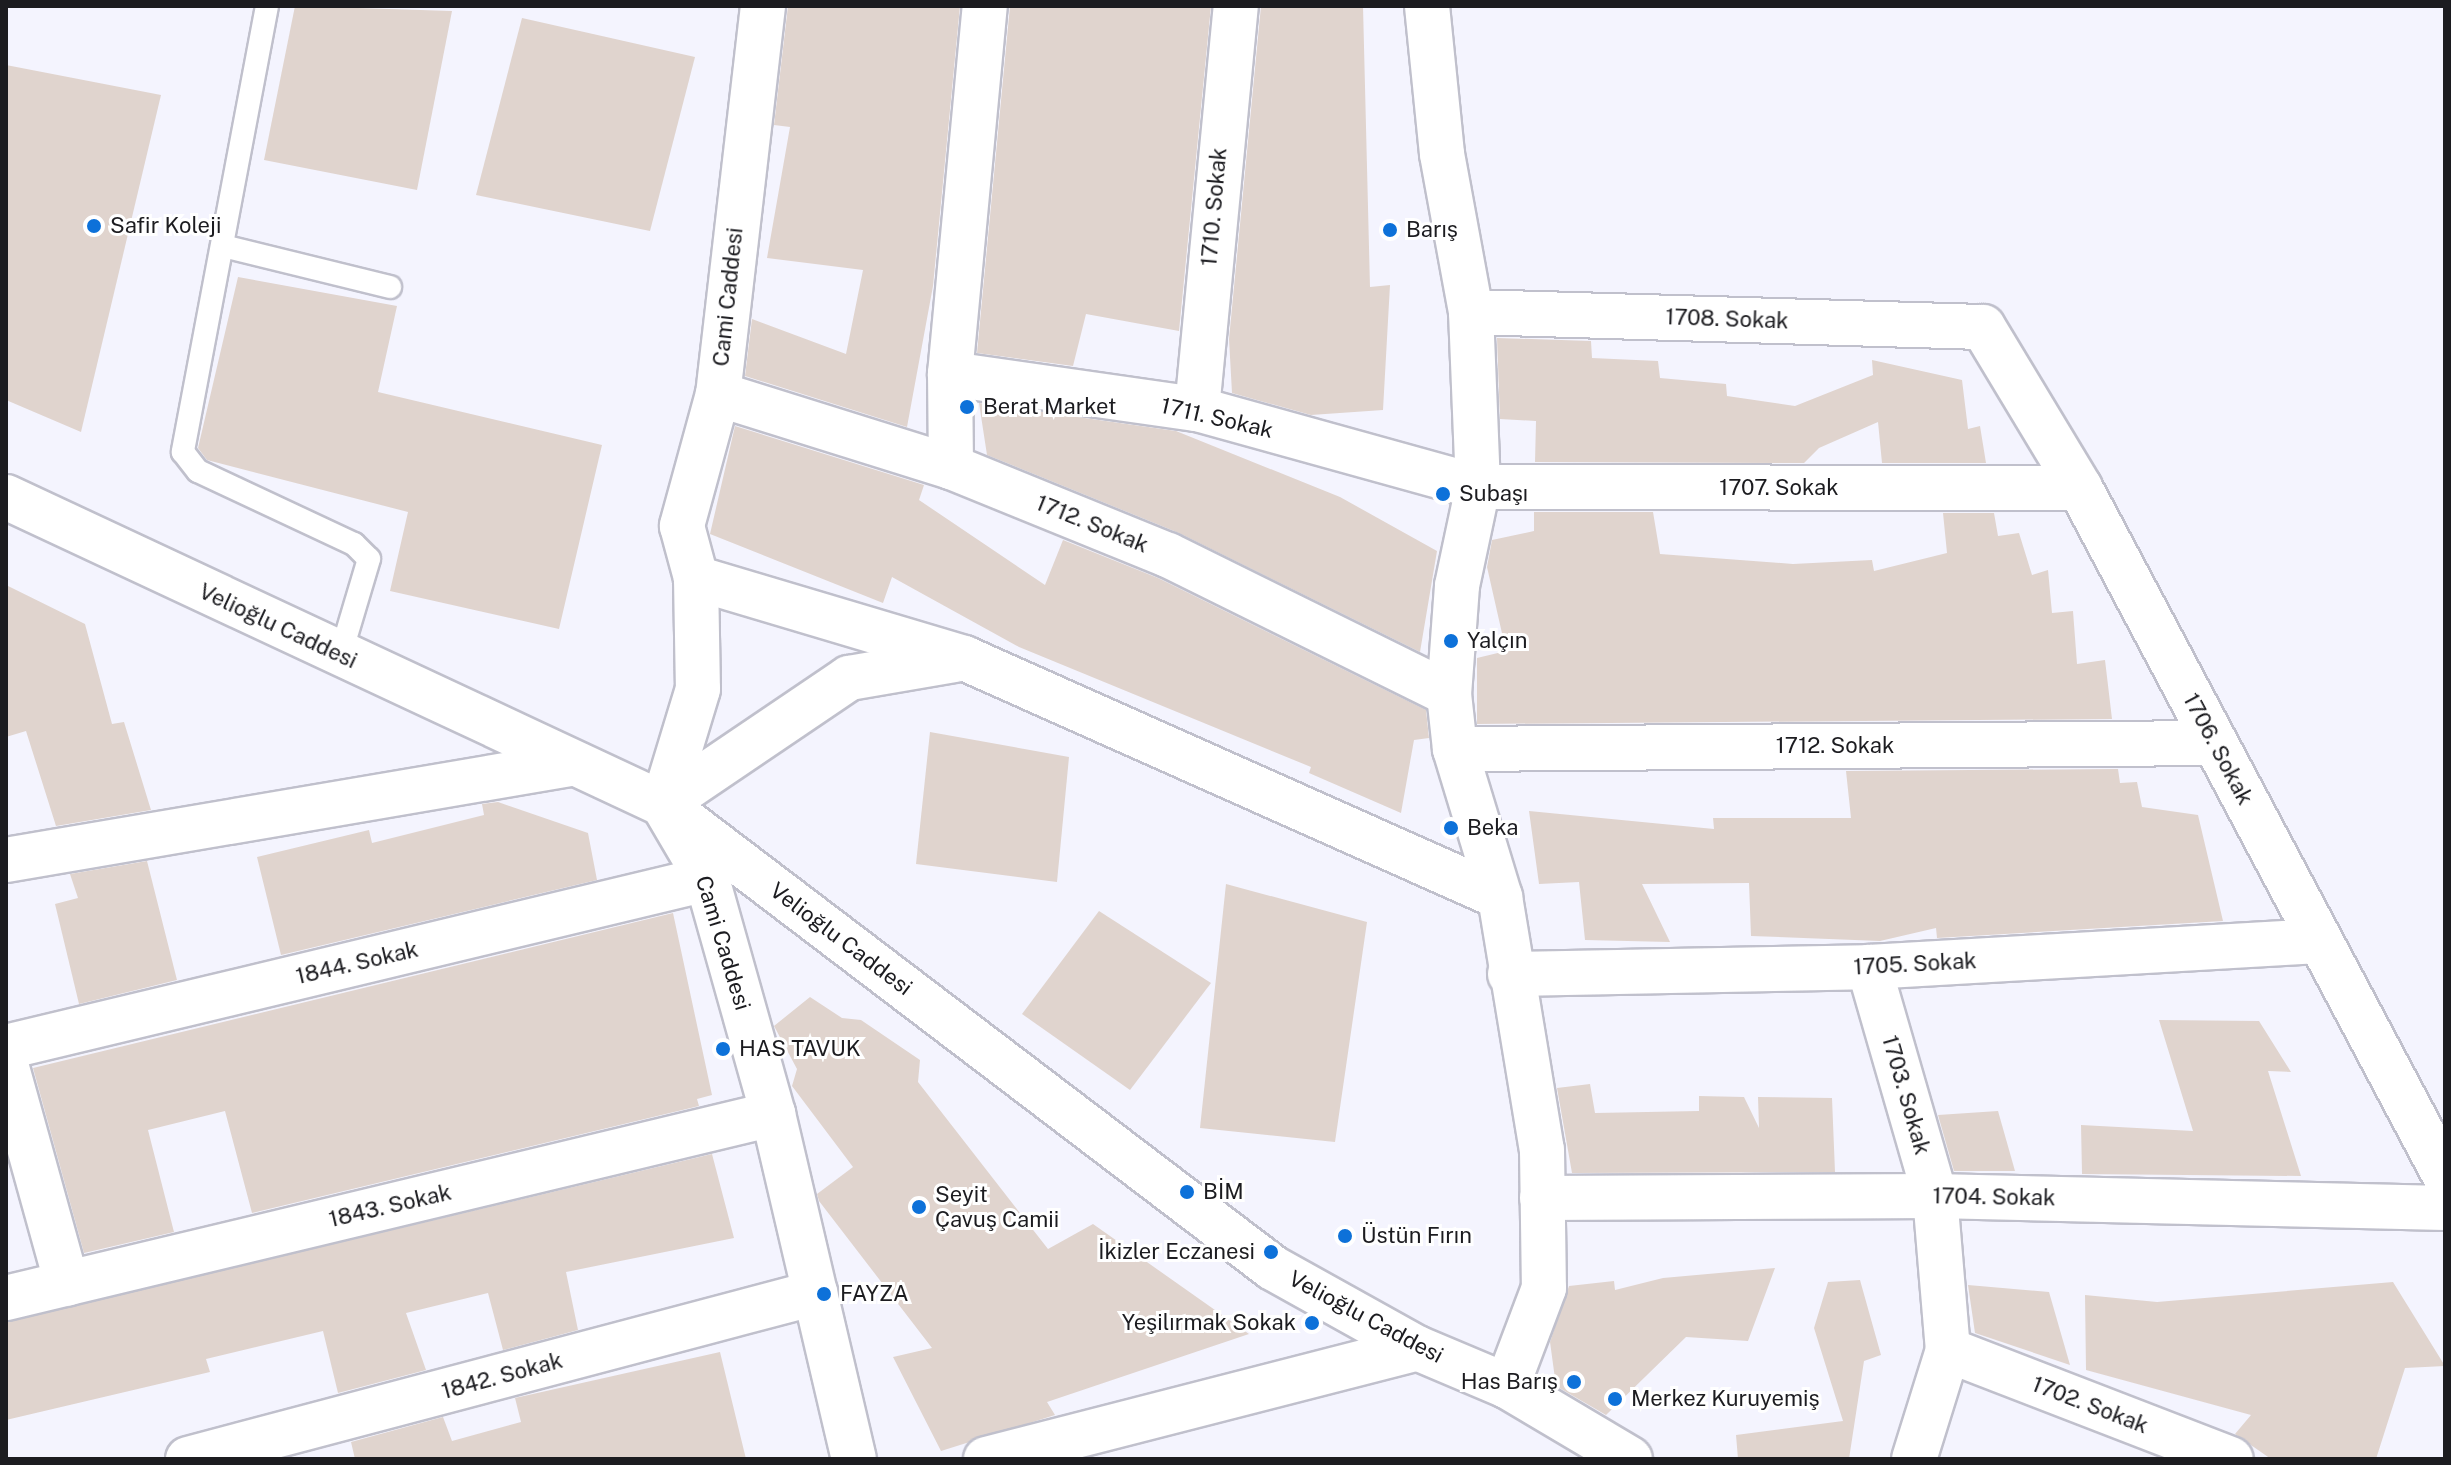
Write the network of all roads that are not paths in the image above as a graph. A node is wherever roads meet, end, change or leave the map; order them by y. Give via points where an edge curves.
1 (267, 6) edge
2 (763, 6) edge
3 (985, 6) edge
4 (1236, 6) edge
5 (1427, 6) edge
6 (223, 246) junction
7 (390, 287) dead end
8 (1471, 312) junction
9 (1983, 327) joint
10 (950, 374) junction
11 (718, 394) junction
12 (1197, 409) junction
13 (951, 467) junction
14 (1478, 487) junction
15 (2080, 488) junction
16 (6, 497) edge
17 (696, 578) junction
18 (340, 656) junction
19 (964, 658) junction
20 (1449, 694) junction
21 (2215, 743) junction
22 (1455, 749) junction
23 (570, 764) junction
24 (663, 804) junction
25 (6, 860) edge
26 (707, 879) junction
27 (1500, 897) junction
28 (2318, 941) junction
29 (1869, 967) junction
30 (1510, 974) junction
31 (6, 1047) edge
32 (6, 1064) edge
33 (773, 1114) junction
34 (2445, 1176) edge
35 (1935, 1196) junction
36 (1542, 1198) junction
37 (2445, 1208) edge
38 (67, 1284) junction
39 (815, 1293) junction
40 (6, 1298) edge
41 (1417, 1348) junction
42 (1948, 1350) junction
43 (1507, 1386) junction
44 (188, 1459) edge
45 (854, 1459) edge
46 (986, 1459) edge
47 (1630, 1459) edge
48 (1914, 1459) edge
49 (2231, 1459) edge

1 - 6 lane
2 - 11 street, Cami Caddesi
3 - 10 street
4 - 12 street, 1710. Sokak
5 - 8 street via 1442,154
6 - 7 lane
6 - 18 lane via 183,452 198,471 354,544 369,559
8 - 9 street, 1708. Sokak
8 - 14 street
9 - 15 street, 1706. Sokak
10 - 12 street, 1711. Sokak
10 - 13 street
11 - 13 street, 1712. Sokak
11 - 17 street, Cami Caddesi via 682,526
12 - 14 street, 1711. Sokak
13 - 20 street, 1712. Sokak via 1168,555
14 - 15 street, 1707. Sokak
14 - 20 street via 1457,586
15 - 21 street, 1706. Sokak
16 - 18 street, Velioğlu Caddesi
17 - 19 street
17 - 24 street, Cami Caddesi via 698,689
18 - 23 street, Velioğlu Caddesi
19 - 24 street via 849,678
19 - 27 street
20 - 22 street
21 - 22 street, 1712. Sokak
21 - 28 street, 1706. Sokak
22 - 27 street
23 - 24 street, Velioğlu Caddesi
23 - 25 street
24 - 26 street, Cami Caddesi
24 - 41 street, Velioğlu Caddesi via 1273,1268
26 - 31 street, 1844. Sokak
26 - 33 street, Cami Caddesi
27 - 30 street
28 - 29 street, 1705. Sokak
28 - 34 street, 1706. Sokak
29 - 30 street, 1705. Sokak
29 - 35 street, 1703. Sokak
30 - 36 street via 1542,1150
32 - 38 street
33 - 38 street, 1843. Sokak
33 - 39 street, Cami Caddesi
35 - 36 street, 1704. Sokak
35 - 37 street, 1704. Sokak
35 - 42 street, 1703. Sokak
36 - 43 street via 1544,1288
38 - 40 street, 1843. Sokak
39 - 44 street, 1842. Sokak
39 - 45 street, Cami Caddesi
41 - 43 street, Velioğlu Caddesi
41 - 46 street
42 - 48 street, 1703. Sokak
42 - 49 street, 1702. Sokak
43 - 47 street, Velioğlu Caddesi

